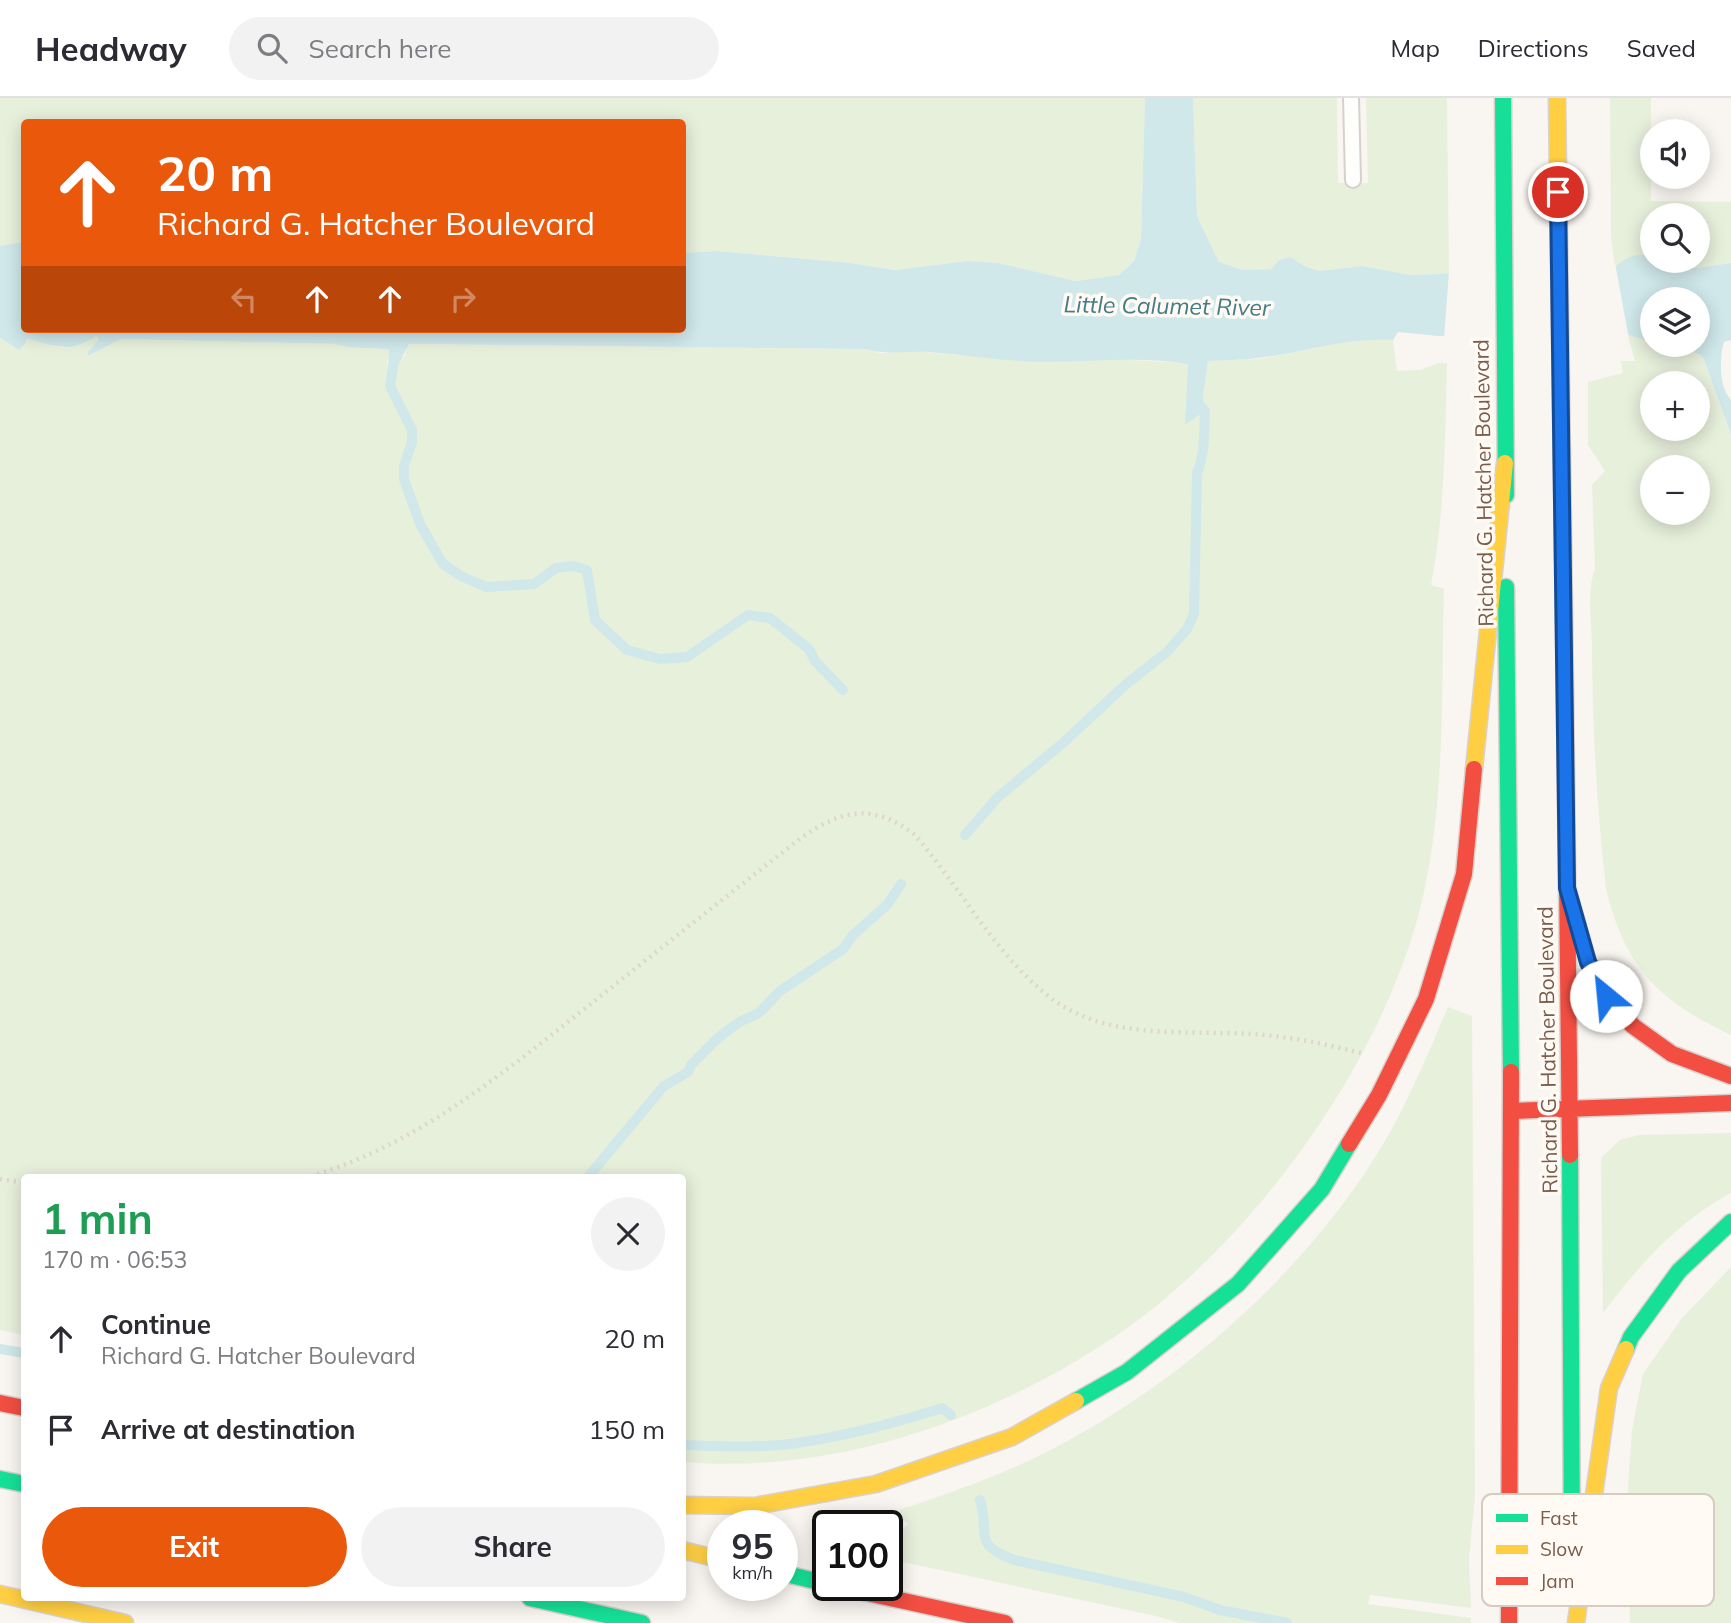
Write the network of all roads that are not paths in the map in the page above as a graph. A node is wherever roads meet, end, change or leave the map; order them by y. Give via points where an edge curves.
1 (1351, 98) edge
2 (1503, 98) edge
3 (1557, 98) edge
4 (1353, 180) dead end
5 (1506, 463) junction
6 (1567, 888) junction
7 (1731, 1076) edge
8 (1731, 1103) edge
9 (1570, 1110) junction
10 (1511, 1111) junction
11 (1731, 1222) edge
12 (0, 1403) edge
13 (21, 1407) edge
14 (0, 1479) edge
15 (21, 1483) edge
16 (1510, 1494) edge
17 (1573, 1494) edge
18 (1593, 1494) edge
19 (686, 1505) edge
20 (686, 1551) edge
21 (707, 1556) edge
22 (0, 1594) edge
23 (21, 1599) edge
24 (30, 1601) edge
25 (543, 1601) edge
26 (903, 1601) edge
27 (125, 1623) edge
28 (642, 1623) edge
29 (1005, 1623) edge

1 - 4 lane
2 - 5 main road, Richard G. Hatcher Boulevard
3 - 6 main road, Richard G. Hatcher Boulevard
5 - 10 main road, Richard G. Hatcher Boulevard
5 - 19 main road via 1464,874 1426,999 1379,1095 1322,1189 1238,1284 1126,1372 1012,1437 876,1484 754,1506
6 - 7 main road via 1588,962 1606,996 1633,1026 1672,1054
6 - 9 main road, Richard G. Hatcher Boulevard
8 - 9 main road
9 - 10 main road
9 - 17 main road, Richard G. Hatcher Boulevard
10 - 16 main road, Richard G. Hatcher Boulevard
11 - 18 main road via 1679,1271 1631,1337 1609,1388
12 - 13 main road
14 - 15 main road
20 - 21 main road
22 - 23 main road
24 - 27 main road
25 - 28 main road
26 - 29 main road

